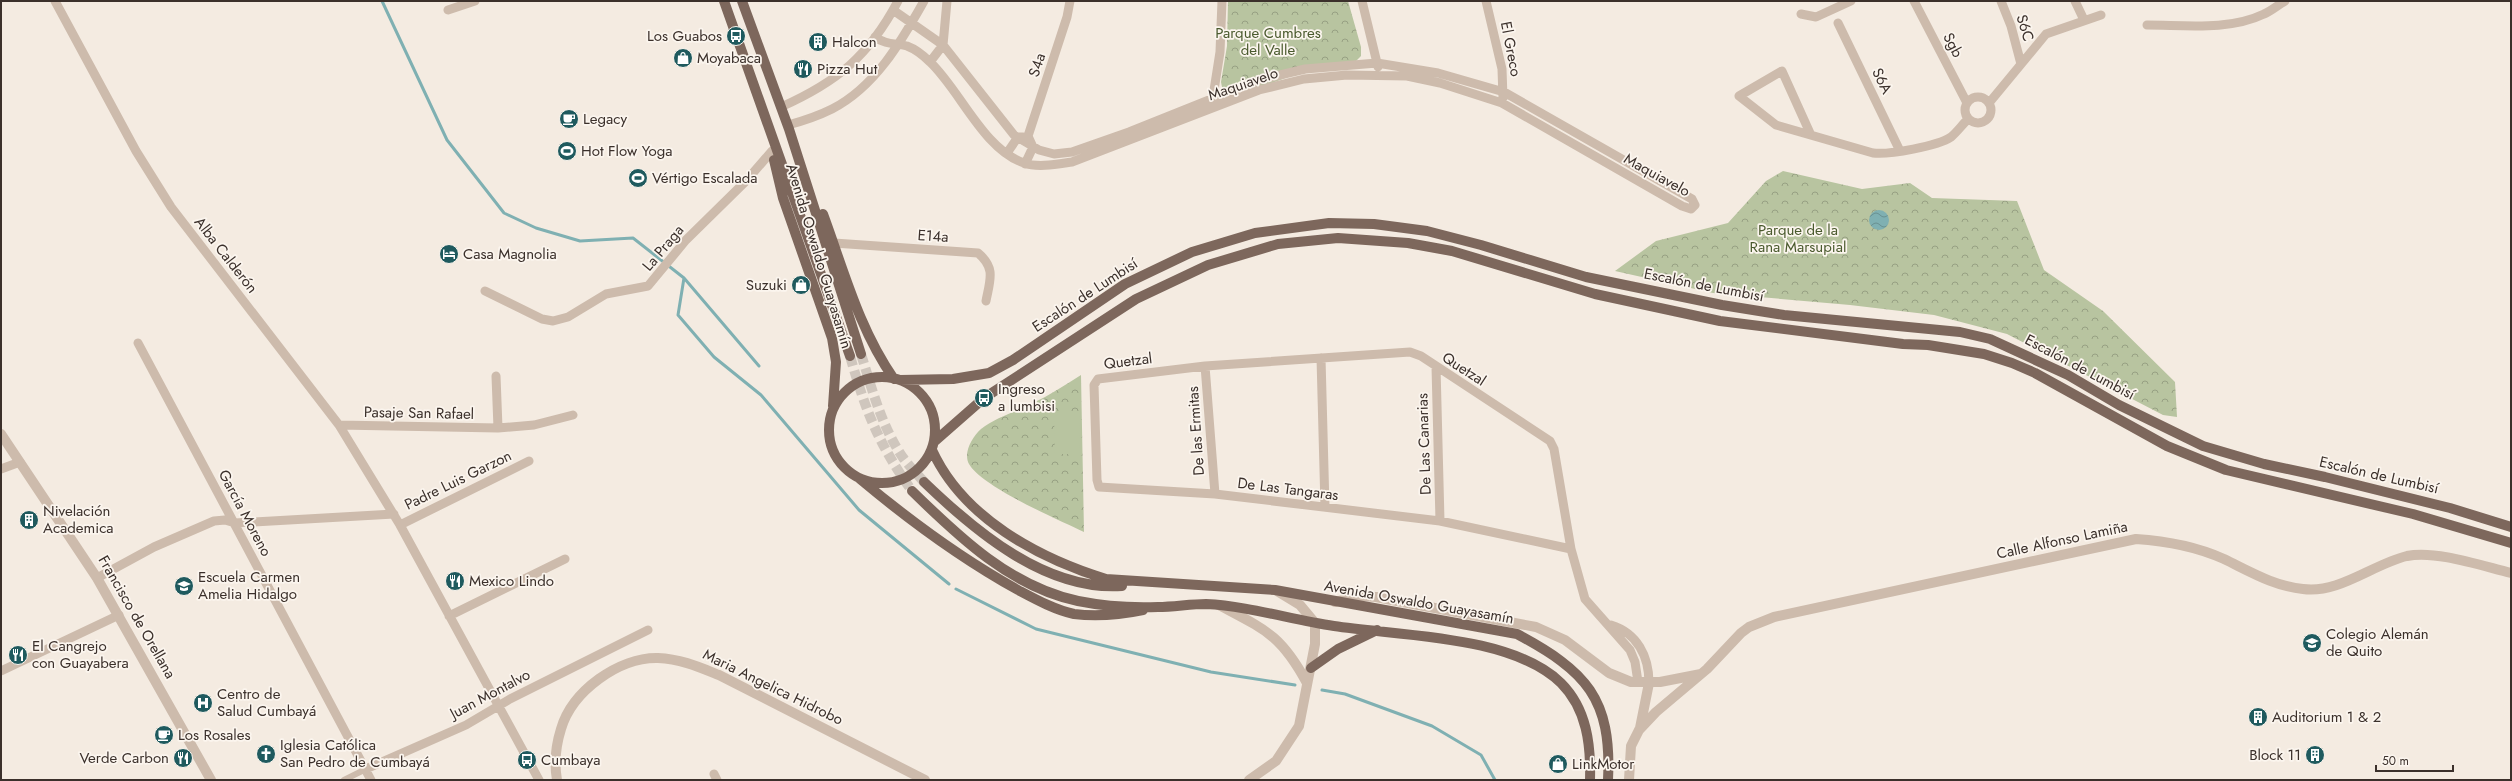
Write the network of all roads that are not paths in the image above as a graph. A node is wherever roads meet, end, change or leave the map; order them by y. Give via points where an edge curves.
1 (55, 1) edge
2 (475, 1) edge
3 (724, 1) edge
4 (742, 1) edge
5 (924, 1) edge
6 (947, 1) edge
7 (1070, 1) edge
8 (1222, 1) edge
9 (1362, 1) edge
10 (1486, 1) edge
11 (1851, 1) edge
12 (1914, 1) edge
13 (2001, 1) edge
14 (2075, 1) edge
15 (2285, 1) edge
16 (896, 5) edge
17 (448, 10) dead end
18 (1802, 14) dead end
19 (2101, 14) dead end
20 (2084, 20) junction
21 (913, 21) junction
22 (1838, 23) dead end
23 (2147, 25) dead end
24 (875, 38) junction
25 (898, 45) junction
26 (943, 45) junction
27 (930, 62) junction
28 (1377, 63) junction
29 (2021, 64) junction
30 (1379, 75) junction
31 (1504, 92) junction
32 (1212, 100) junction
33 (1502, 103) junction
34 (1967, 103) junction
35 (1989, 103) junction
36 (781, 107) junction
37 (1211, 110) junction
38 (763, 112) junction
39 (1968, 119) junction
40 (789, 127) junction
41 (1810, 133) junction
42 (1028, 136) junction
43 (1018, 137) junction
44 (1033, 147) junction
45 (772, 151) junction
46 (1900, 151) junction
47 (1007, 153) junction
48 (1025, 164) junction
49 (834, 243) junction
50 (484, 291) dead end
51 (986, 300) dead end
52 (138, 344) dead end
53 (861, 354) tunnel mouth
54 (850, 356) tunnel mouth
55 (1321, 358) junction
56 (1205, 366) junction
57 (1436, 367) junction
58 (496, 376) dead end
59 (897, 379) junction
60 (1094, 385) joint
61 (833, 410) junction
62 (573, 415) dead end
63 (339, 425) junction
64 (498, 428) junction
65 (1, 434) edge
66 (933, 446) junction
67 (528, 461) dead end
68 (20, 462) junction
69 (1, 469) edge
70 (860, 478) junction
71 (924, 482) tunnel mouth
72 (912, 490) tunnel mouth
73 (1215, 494) junction
74 (1325, 507) junction
75 (394, 514) junction
76 (1440, 521) junction
77 (235, 523) junction
78 (400, 525) junction
79 (2511, 528) edge
80 (2511, 543) edge
81 (1571, 549) junction
82 (565, 559) dead end
83 (2511, 573) edge
84 (97, 578) junction
85 (1154, 584) junction
86 (1275, 590) junction
87 (1334, 602) junction
88 (1219, 605) junction
89 (1156, 607) junction
90 (118, 615) junction
91 (449, 616) junction
92 (1315, 623) junction
93 (1611, 625) junction
94 (648, 630) dead end
95 (1377, 630) junction
96 (1311, 668) junction
97 (1, 671) edge
98 (1701, 674) junction
99 (1638, 682) junction
100 (1649, 683) junction
101 (1307, 685) junction
102 (497, 706) junction
103 (1639, 730) junction
104 (366, 769) junction
105 (211, 780) edge
106 (344, 780) edge
107 (371, 780) edge
108 (539, 780) edge
109 (557, 780) edge
110 (925, 780) edge
111 (1249, 780) edge
112 (1590, 780) edge
113 (1608, 780) edge
114 (1629, 780) edge

1 - 63 street, Alba Calderón via 136,151 171,207
2 - 17 street
3 - 38 main road, Avenida Oswaldo Guayasamín
4 - 36 main road, Avenida Oswaldo Guayasamín
5 - 21 street
6 - 26 street
7 - 42 street, S4a via 1067,18
8 - 32 street via 1220,52
9 - 28 street
10 - 31 street, El Greco via 1502,69
11 - 18 street via 1816,17
12 - 34 street, Sgb
13 - 29 street, S6C via 2012,26
14 - 20 street
15 - 23 street via 2264,14 2241,22 2213,25
16 - 21 street, Maquiavelo
16 - 24 street
19 - 20 street
20 - 29 street via 2046,34
21 - 25 street
21 - 26 street, Maquiavelo
22 - 46 street, S6A
24 - 25 street via 887,44
24 - 36 street via 847,69 829,83
25 - 27 street via 912,49
25 - 40 street via 880,69 849,99
26 - 27 street
26 - 43 street, Maquiavelo
27 - 47 street via 989,136
28 - 30 street
28 - 31 street, Maquiavelo via 1438,73
28 - 32 street, Maquiavelo via 1305,69 1259,80
29 - 35 street
30 - 33 street, Maquiavelo via 1407,76 1440,83
30 - 37 street, Maquiavelo via 1304,79 1259,90
31 - 33 street, El Greco
31 - 33 street, Maquiavelo via 1692,198 1694,206 1691,209 1682,206
32 - 37 street
32 - 44 street, Maquiavelo via 1072,152 1054,154
34 - 35 street via 1978,97
34 - 39 street via 1965,111
35 - 39 street via 1991,112 1988,120 1980,124
36 - 40 main road, Avenida Oswaldo Guayasamín
37 - 48 street, Maquiavelo via 1072,162
38 - 45 main road, Avenida Oswaldo Guayasamín
38 - 54 main road, Avenida Oswaldo Guayasamín
39 - 46 street via 1950,137 1934,145
40 - 49 main road, Avenida Oswaldo Guayasamín
40 - 53 main road, Avenida Oswaldo Guayasamín
41 - 41 street via 1782,71 1739,96 1776,125
41 - 46 street via 1873,153 1887,155
42 - 43 street
42 - 44 street
43 - 44 street, Maquiavelo
43 - 47 street
44 - 48 street
45 - 50 street, La Praga via 746,181 686,240 648,286 606,294 568,317 553,321 542,319
45 - 61 main road, Avenida Oswaldo Guayasamín via 783,198 832,338 836,362
47 - 48 street
49 - 51 street, E14a via 978,253 987,260 990,267
49 - 59 main road, Avenida Oswaldo Guayasamín via 863,327 879,357
52 - 77 street, García Moreno
55 - 56 street, Quetzal
55 - 57 street, Quetzal via 1410,352 1421,356
55 - 74 street
56 - 60 street, Quetzal via 1098,379
56 - 73 street, De las Ermitas
57 - 76 street, De Las Canarias
57 - 81 street, Quetzal via 1550,442 1554,449
58 - 64 street
59 - 61 main road via 879,377 864,380 840,397
59 - 66 main road via 914,387 932,411 936,426
59 - 79 main road, Escalón de Lumbisí via 953,379 989,373 1125,284 1192,252 1254,232 1329,223 1374,224 1427,231 1586,277 1722,305 1784,315 1960,332 1990,339 2068,375 2119,405 2203,446 2264,464 2326,476 2450,508
60 - 73 street, De Las Tangaras via 1099,487
61 - 70 main road via 829,423 833,450 839,462
62 - 64 street, Pasaje San Rafael via 534,425
63 - 64 street, Pasaje San Rafael
63 - 75 street, Alba Calderón
65 - 68 street, Francisco de Orellana
66 - 70 main road via 923,465 910,476 876,483
66 - 80 main road, Escalón de Lumbisí via 984,398 1136,299 1208,264 1278,244 1346,239 1408,244 1452,251 1595,294 1720,321 1984,354 2036,373 2167,446 2226,470 2413,514
66 - 85 main road, Avenida Oswaldo Guayasamín via 941,470 962,497 1037,551 1083,572 1106,579
67 - 78 street, Padre Luis Garzon
68 - 69 street
68 - 84 street, Francisco de Orellana
70 - 89 main road via 911,520 995,577 1037,600 1073,614 1114,616
71 - 85 main road, Avenida Oswaldo Guayasamín via 970,525 1001,547 1050,573 1100,587
72 - 89 main road via 956,534 989,559 1041,588 1077,601
73 - 74 street, De Las Tangaras
74 - 76 street, De Las Tangaras
75 - 77 street, Padre Luis Garzon
75 - 78 street, Alba Calderón
76 - 81 street, De Las Tangaras
77 - 84 street, Padre Luis Garzon via 226,520 214,522 154,548
77 - 104 street, García Moreno
78 - 91 street
81 - 93 street, Quetzal via 1585,599 1592,609
82 - 91 street
83 - 98 street, Calle Alfonso Lamiña via 2424,555 2406,556 2329,587 2314,590 2263,580 2224,559 2188,545 2136,539 1774,617 1741,633
84 - 90 street, Francisco de Orellana
85 - 86 main road, Avenida Oswaldo Guayasamín
86 - 87 main road, Avenida Oswaldo Guayasamín
86 - 92 street via 1300,605
87 - 99 street via 1362,596 1376,597 1536,626 1565,640 1609,673
87 - 113 main road, Avenida Oswaldo Guayasamín via 1517,634 1549,651 1570,666 1587,684 1600,707 1606,726
88 - 89 main road
88 - 92 main road
88 - 101 street via 1262,628 1281,642 1294,659
90 - 97 street
90 - 105 street, Francisco de Orellana
91 - 102 street
92 - 95 main road
92 - 96 street
93 - 99 street, Quetzal via 1630,650
93 - 100 street via 1623,629 1635,639 1647,661
94 - 102 street, Juan Montalvo
95 - 96 main road via 1338,649
95 - 112 main road via 1439,638 1511,653 1534,663 1560,682 1576,701 1586,726 1591,756
96 - 101 street
98 - 100 street
98 - 103 street, Calle Alfonso Lamiña
99 - 100 street
100 - 103 street, Calle Alfonso Lamiña
101 - 111 street via 1299,726 1287,747 1268,768
102 - 104 street, Juan Montalvo via 466,725
102 - 108 street
103 - 114 street, Calle Alfonso Lamiña via 1631,746
104 - 106 street, Juan Montalvo
104 - 107 street, García Moreno
109 - 110 street, Maria Angelica Hidrobo via 556,754 561,728 574,705 591,686 611,670 633,662 658,658 690,663 720,675

